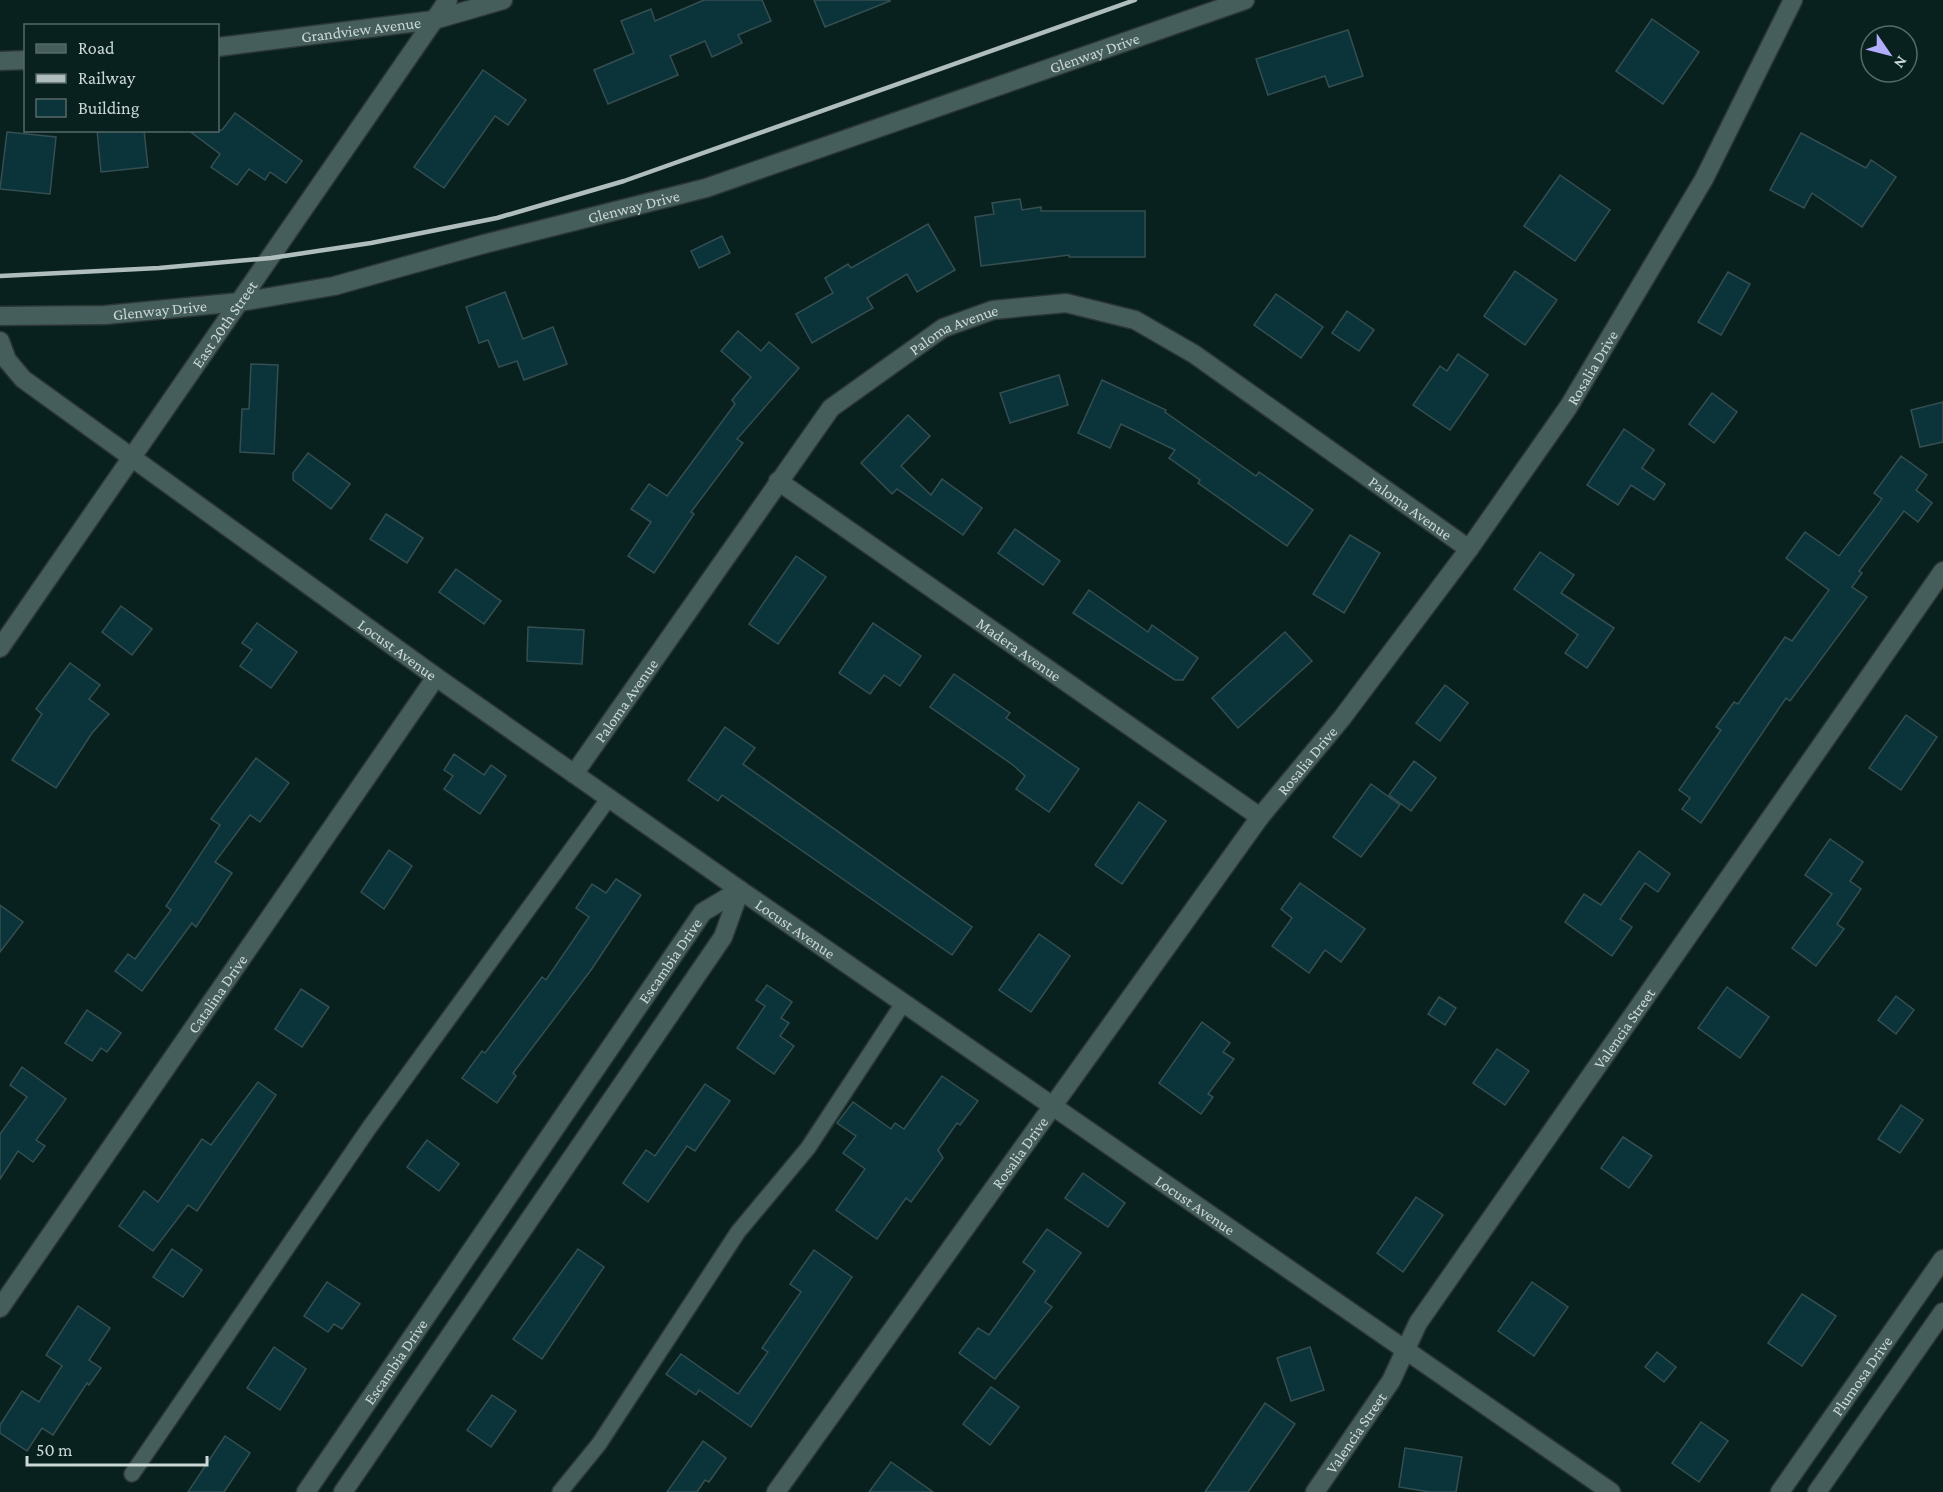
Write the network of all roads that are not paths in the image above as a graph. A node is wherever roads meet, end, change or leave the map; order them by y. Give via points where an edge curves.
1 (448, 0) edge
2 (503, 0) edge
3 (1245, 0) edge
4 (1793, 0) edge
5 (434, 20) junction
6 (219, 47) edge
7 (24, 60) edge
8 (0, 61) edge
9 (240, 302) junction
10 (0, 316) edge
11 (0, 341) edge
12 (132, 457) junction
13 (778, 481) junction
14 (1469, 549) junction
15 (1943, 571) edge
16 (0, 648) edge
17 (436, 677) junction
18 (574, 774) junction
19 (609, 798) junction
20 (1260, 816) junction
21 (740, 891) junction
22 (904, 1002) junction
23 (1053, 1107) junction
24 (1943, 1259) edge
25 (0, 1308) edge
26 (1943, 1312) edge
27 (1406, 1351) junction
28 (132, 1474) dead end
29 (306, 1492) edge
30 (343, 1492) edge
31 (560, 1492) edge
32 (776, 1492) edge
33 (1315, 1492) edge
34 (1611, 1492) edge
35 (1780, 1492) edge
36 (1817, 1492) edge

1 - 5 street, East 20th Street
2 - 5 street, Grandview Avenue
3 - 9 street, Glenway Drive via 706,188 334,286
4 - 14 street, Rosalia Drive via 1704,178 1644,281 1569,406
5 - 6 street, Grandview Avenue
5 - 9 street, East 20th Street
7 - 8 street
9 - 10 street, Glenway Drive via 105,315
9 - 12 street, East 20th Street
11 - 12 street, Locust Avenue via 7,360 23,379
12 - 16 street, East 20th Street
12 - 17 street, Locust Avenue
13 - 14 street, Paloma Avenue via 831,408 943,328 993,310 1066,303 1135,320 1194,354
13 - 18 street, Paloma Avenue
13 - 20 street, Madera Avenue
14 - 20 street, Rosalia Drive via 1342,718
15 - 27 street, Valencia Street via 1418,1323
17 - 18 street, Locust Avenue
17 - 25 street, Catalina Drive
18 - 19 street, Locust Avenue
19 - 21 street, Locust Avenue
19 - 28 lane via 369,1128
20 - 23 street, Rosalia Drive
21 - 22 street, Locust Avenue
21 - 29 street, Escambia Drive via 703,912
21 - 30 street, Escambia Drive via 723,936
22 - 23 street, Locust Avenue
22 - 31 lane via 808,1148 738,1233 599,1444
23 - 27 street, Locust Avenue
23 - 32 street, Rosalia Drive
24 - 35 street, Plumosa Drive
26 - 36 street, Plumosa Drive
27 - 33 street, Valencia Street via 1391,1381
27 - 34 street, Locust Avenue

